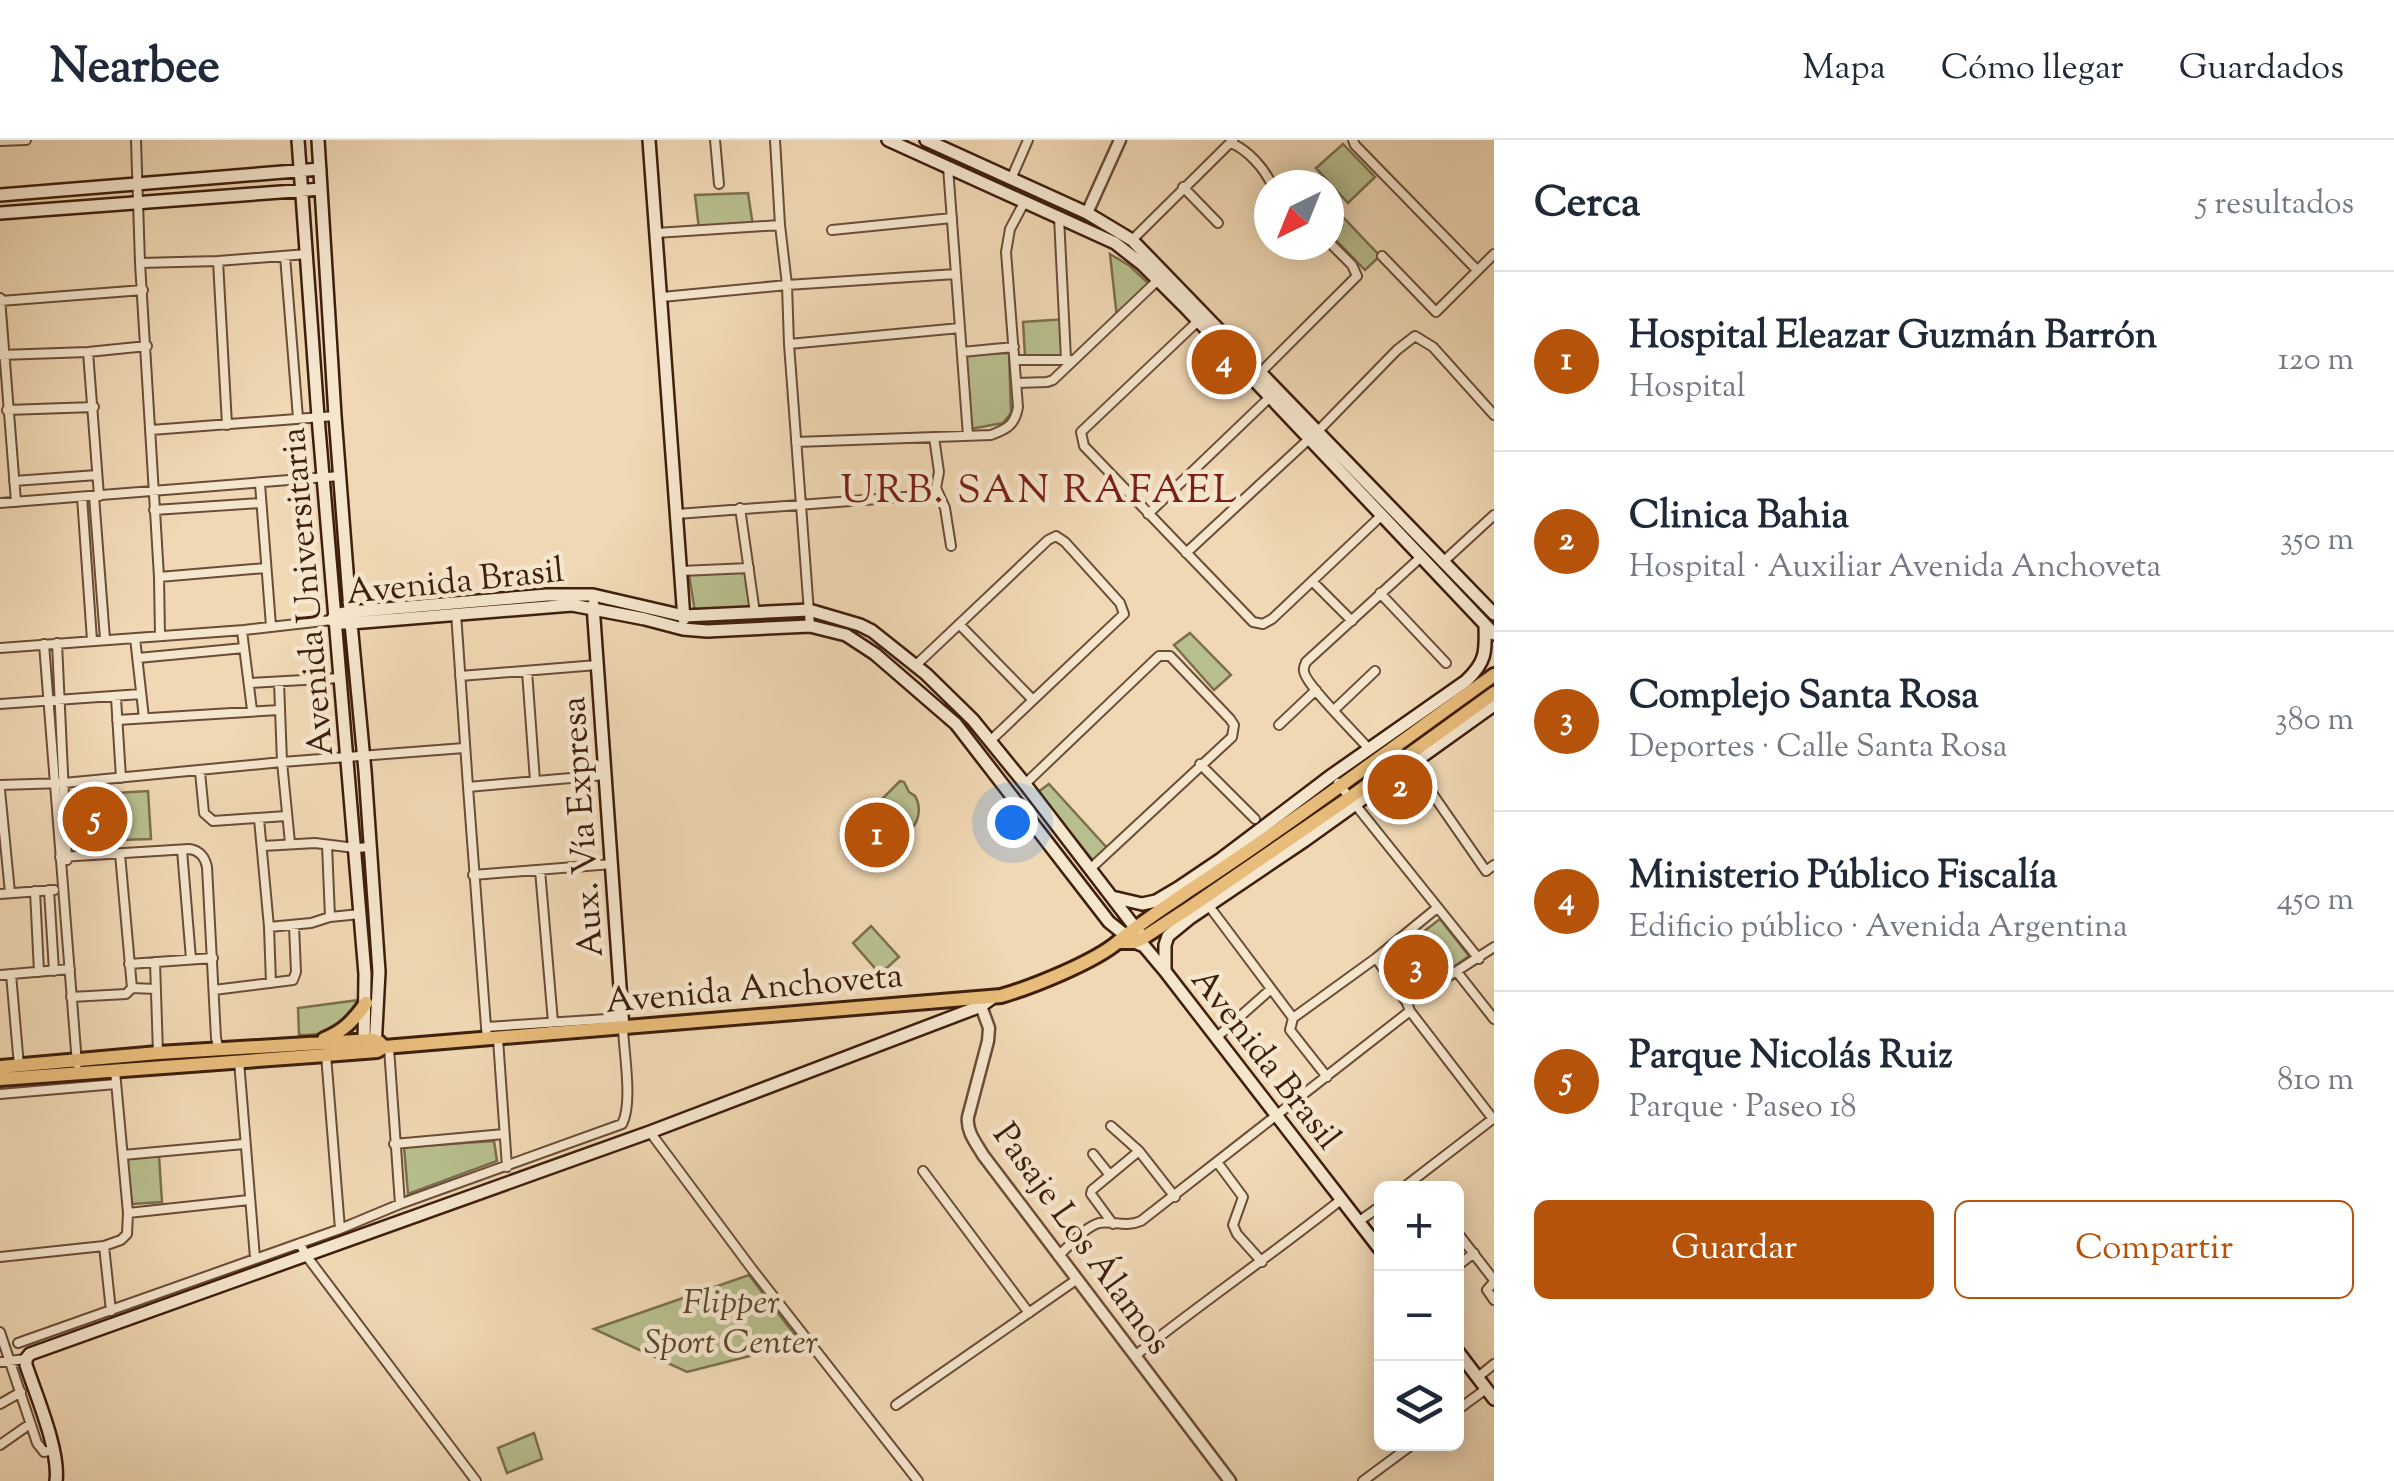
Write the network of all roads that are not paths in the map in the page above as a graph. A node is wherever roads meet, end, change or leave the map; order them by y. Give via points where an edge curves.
1 (26, 140) edge
2 (136, 140) edge
3 (298, 140) edge
4 (318, 140) edge
5 (649, 140) edge
6 (715, 140) edge
7 (775, 140) edge
8 (888, 140) edge
9 (926, 140) edge
10 (1028, 140) edge
11 (1120, 140) edge
12 (1353, 140) edge
13 (0, 141) edge
14 (1232, 141) edge
15 (948, 167) junction
16 (320, 170) junction
17 (1264, 170) edge
18 (300, 172) junction
19 (1011, 180) junction
20 (138, 184) junction
21 (719, 184) dead end
22 (1184, 187) junction
23 (322, 189) junction
24 (303, 190) junction
25 (1041, 193) junction
26 (0, 194) edge
27 (138, 204) junction
28 (1030, 204) junction
29 (0, 212) edge
30 (1084, 212) junction
31 (1059, 217) junction
32 (952, 218) junction
33 (1218, 222) dead end
34 (1075, 224) junction
35 (780, 225) junction
36 (1096, 226) junction
37 (832, 230) dead end
38 (656, 233) junction
39 (1132, 240) junction
40 (308, 254) junction
41 (1494, 254) edge
42 (285, 256) junction
43 (1382, 256) dead end
44 (1344, 258) edge
45 (218, 261) junction
46 (140, 263) junction
47 (1477, 270) junction
48 (956, 274) junction
49 (1158, 280) junction
50 (787, 285) junction
51 (143, 290) junction
52 (662, 297) junction
53 (0, 300) edge
54 (1198, 321) junction
55 (960, 328) junction
56 (789, 344) junction
57 (1227, 344) junction
58 (147, 346) junction
59 (1014, 348) junction
60 (88, 352) junction
61 (962, 352) junction
62 (2, 355) edge
63 (1015, 360) junction
64 (1070, 360) junction
65 (1261, 372) junction
66 (1017, 383) junction
67 (1270, 398) junction
68 (94, 407) junction
69 (7, 410) junction
70 (1494, 415) edge
71 (335, 416) junction
72 (318, 417) junction
73 (298, 418) junction
74 (227, 425) junction
75 (151, 430) junction
76 (1313, 435) junction
77 (968, 436) junction
78 (934, 437) junction
79 (796, 442) junction
80 (98, 475) junction
81 (1351, 475) junction
82 (340, 476) junction
83 (325, 478) junction
84 (14, 481) junction
85 (260, 484) junction
86 (936, 488) junction
87 (154, 491) junction
88 (82, 496) junction
89 (96, 496) junction
90 (16, 502) junction
91 (0, 503) edge
92 (261, 503) junction
93 (802, 503) junction
94 (740, 508) junction
95 (154, 510) junction
96 (677, 514) junction
97 (1148, 514) junction
98 (1494, 514) edge
99 (1382, 515) junction
100 (951, 546) dead end
101 (1186, 553) junction
102 (1421, 557) junction
103 (1444, 562) junction
104 (266, 568) junction
105 (749, 568) junction
106 (682, 571) junction
107 (160, 578) junction
108 (1312, 581) junction
109 (1380, 593) junction
110 (593, 602) junction
111 (809, 610) junction
112 (456, 613) junction
113 (755, 613) junction
114 (1494, 614) edge
115 (350, 618) junction
116 (334, 619) junction
117 (1352, 621) junction
118 (684, 623) junction
119 (959, 624) junction
120 (271, 626) junction
121 (810, 626) junction
122 (242, 630) junction
123 (1490, 630) edge
124 (160, 636) junction
125 (140, 638) junction
126 (104, 639) junction
127 (92, 640) junction
128 (885, 640) junction
129 (57, 643) junction
130 (44, 644) junction
131 (0, 648) edge
132 (244, 648) junction
133 (876, 654) junction
134 (148, 657) junction
135 (138, 658) junction
136 (1446, 663) dead end
137 (596, 665) junction
138 (916, 665) junction
139 (527, 671) junction
140 (1375, 671) dead end
141 (460, 676) junction
142 (1494, 676) edge
143 (340, 678) junction
144 (278, 682) junction
145 (250, 684) junction
146 (1316, 690) junction
147 (1494, 693) edge
148 (141, 694) junction
149 (116, 698) junction
150 (1033, 700) junction
151 (54, 701) junction
152 (0, 704) edge
153 (1494, 705) edge
154 (252, 710) junction
155 (278, 710) junction
156 (1334, 710) junction
157 (144, 718) junction
158 (117, 720) junction
159 (1279, 725) dead end
160 (990, 741) junction
161 (464, 748) junction
162 (1370, 749) junction
163 (363, 756) junction
164 (346, 757) junction
165 (1409, 760) junction
166 (282, 762) junction
167 (1200, 764) junction
168 (200, 772) junction
169 (605, 774) junction
170 (121, 778) junction
171 (535, 781) junction
172 (59, 784) junction
173 (1025, 784) junction
174 (0, 788) edge
175 (468, 788) junction
176 (1344, 791) junction
177 (286, 816) junction
178 (259, 819) junction
179 (1256, 819) dead end
180 (2, 839) edge
181 (290, 843) junction
182 (328, 845) junction
183 (263, 846) junction
184 (370, 847) junction
185 (355, 848) junction
186 (182, 850) junction
187 (120, 854) junction
188 (64, 857) junction
189 (612, 864) junction
190 (1090, 868) junction
191 (1490, 868) edge
192 (540, 870) junction
193 (473, 875) junction
194 (64, 889) junction
195 (49, 890) junction
196 (35, 891) junction
197 (5, 893) edge
198 (1112, 897) junction
199 (1207, 902) junction
200 (1437, 908) junction
201 (360, 914) junction
202 (330, 916) junction
203 (294, 926) junction
204 (269, 928) junction
205 (1133, 938) junction
206 (1494, 947) edge
207 (212, 958) junction
208 (1376, 958) junction
209 (1479, 959) junction
210 (191, 960) junction
211 (154, 962) junction
212 (129, 964) junction
213 (70, 970) junction
214 (54, 971) junction
215 (1166, 971) junction
216 (39, 972) junction
217 (1457, 972) junction
218 (12, 974) junction
219 (0, 975) edge
220 (271, 983) junction
221 (132, 988) junction
222 (156, 989) junction
223 (1271, 989) junction
224 (214, 990) junction
225 (71, 997) junction
226 (986, 1002) junction
227 (366, 1003) junction
228 (0, 1004) edge
229 (14, 1004) junction
230 (1409, 1007) junction
231 (1293, 1018) junction
232 (1494, 1019) edge
233 (622, 1024) junction
234 (554, 1027) junction
235 (490, 1036) junction
236 (1217, 1036) junction
237 (315, 1042) junction
238 (375, 1046) junction
239 (219, 1050) junction
240 (158, 1053) junction
241 (326, 1055) junction
242 (239, 1061) junction
243 (18, 1066) junction
244 (0, 1067) edge
245 (77, 1067) junction
246 (116, 1077) junction
247 (1327, 1078) junction
248 (0, 1079) edge
249 (0, 1094) edge
250 (1277, 1115) junction
251 (1494, 1118) edge
252 (1111, 1126) dead end
253 (650, 1132) junction
254 (504, 1134) junction
255 (244, 1144) junction
256 (394, 1144) junction
257 (1140, 1151) junction
258 (1093, 1154) dead end
259 (123, 1155) junction
260 (1218, 1162) junction
261 (507, 1167) junction
262 (924, 1171) dead end
263 (1110, 1174) junction
264 (1417, 1178) junction
265 (1413, 1181) edge
266 (1419, 1181) edge
267 (1175, 1196) junction
268 (1342, 1199) junction
269 (249, 1200) junction
270 (400, 1204) junction
271 (1374, 1210) edge
272 (128, 1214) junction
273 (1358, 1222) junction
274 (1113, 1224) junction
275 (340, 1229) junction
276 (1464, 1239) edge
277 (1374, 1242) edge
278 (104, 1246) junction
279 (302, 1248) junction
280 (1476, 1252) junction
281 (1058, 1256) junction
282 (0, 1258) edge
283 (255, 1258) junction
284 (1464, 1261) edge
285 (1262, 1262) junction
286 (1076, 1280) junction
287 (1494, 1281) edge
288 (1494, 1300) edge
289 (111, 1311) junction
290 (1028, 1313) junction
291 (0, 1332) edge
292 (18, 1343) dead end
293 (1136, 1355) junction
294 (26, 1359) junction
295 (1464, 1360) edge
296 (4, 1362) edge
297 (1494, 1364) edge
298 (1478, 1377) junction
299 (20, 1392) junction
300 (1490, 1394) edge
301 (0, 1404) edge
302 (896, 1405) dead end
303 (1464, 1407) edge
304 (30, 1424) junction
305 (0, 1446) edge
306 (53, 1450) junction
307 (1403, 1451) edge
308 (56, 1481) edge
309 (476, 1481) edge
310 (918, 1481) edge
311 (1230, 1481) edge
312 (1362, 1481) edge

1 - 13 street
2 - 20 street
3 - 18 main road, Avenida Universitaria
4 - 16 main road, Avenida Universitaria
5 - 38 main road
6 - 21 street
7 - 35 street
8 - 15 main road
9 - 19 main road
10 - 19 street
11 - 30 street
12 - 47 street
14 - 17 street
14 - 22 street
15 - 28 main road
15 - 32 street
16 - 18 main road
16 - 23 main road, Avenida Universitaria
18 - 20 main road
18 - 24 main road, Avenida Universitaria
19 - 25 main road
20 - 26 main road
20 - 27 street
22 - 33 street
22 - 39 street
23 - 24 main road
23 - 71 main road, Avenida Universitaria
24 - 27 main road
24 - 40 main road, Avenida Universitaria
25 - 28 street
25 - 30 main road
27 - 29 main road
27 - 46 street
28 - 31 main road
28 - 59 street via 1010,229 1006,252
30 - 34 street
30 - 36 main road
31 - 34 main road
31 - 64 street
32 - 37 street
32 - 48 street
34 - 36 main road
35 - 38 street
35 - 50 street
36 - 39 main road
36 - 49 main road
38 - 52 main road
39 - 57 main road
40 - 42 street
40 - 72 main road, Avenida Universitaria
41 - 47 street
42 - 45 street
42 - 73 street
43 - 47 street via 1436,312
44 - 65 street via 1357,276
45 - 46 street
45 - 74 street
46 - 51 street
48 - 50 street
48 - 55 street
49 - 54 main road
49 - 64 street
50 - 52 street
50 - 56 street
51 - 53 street
51 - 58 street
52 - 96 main road
53 - 62 street
54 - 57 main road
54 - 97 street via 1081,432 1084,446
55 - 56 street
55 - 61 street
56 - 79 street
57 - 65 main road
57 - 67 main road
58 - 60 street
58 - 75 street
59 - 61 street
59 - 63 street
60 - 62 street
60 - 68 street
61 - 77 street
62 - 69 street
63 - 64 street
63 - 66 street
64 - 66 street via 1053,380
65 - 76 main road
66 - 77 street via 1016,418 1007,429
67 - 76 main road
67 - 97 street
68 - 69 street
68 - 80 street
69 - 84 street
70 - 76 street via 1415,336
71 - 72 street
71 - 82 main road, Avenida Universitaria
72 - 73 street
72 - 83 main road, Avenida Universitaria
73 - 74 street
74 - 75 street
75 - 87 street
76 - 81 main road
76 - 101 street
77 - 78 street
78 - 79 street
78 - 86 street
79 - 93 street
80 - 84 street
80 - 89 street
81 - 99 main road
81 - 103 main road
82 - 83 street
82 - 115 main road, Avenida Universitaria
83 - 85 street
83 - 116 main road, Avenida Universitaria
84 - 90 street
85 - 87 street
85 - 92 street
86 - 93 street via 918,496
86 - 100 street
87 - 89 street
87 - 95 street
88 - 89 street
88 - 90 street
88 - 127 street
89 - 126 street
90 - 91 street
92 - 95 street
92 - 104 street
93 - 94 street
93 - 111 street
94 - 96 street
94 - 105 street
95 - 107 street
96 - 106 main road
97 - 101 street
98 - 103 street
99 - 102 main road
99 - 108 street
101 - 108 street via 1253,622 1272,619
102 - 109 street
102 - 123 main road
103 - 114 main road
104 - 107 street
104 - 120 street
105 - 106 street
105 - 113 street
106 - 118 main road
107 - 124 street
108 - 117 street
109 - 117 street
109 - 136 street
110 - 112 main road, Avenida Brasil
110 - 115 main road, Avenida Brasil via 547,595
110 - 118 main road, Avenida Brasil
110 - 137 main road, Aux. Vía Expresa
111 - 113 main road, Avenida Brasil
111 - 121 street
111 - 128 main road, Avenida Brasil
112 - 115 main road, Avenida Brasil
112 - 141 street
113 - 118 main road, Avenida Brasil
115 - 116 main road, Avenida Brasil
115 - 163 main road, Avenida Universitaria
116 - 120 street
116 - 143 main road, Avenida Universitaria
117 - 146 street via 1306,662 1305,675
118 - 121 main road, Avenida Brasil via 708,632
119 - 138 street
119 - 150 street
119 - 150 street via 1048,540 1065,542 1124,614
120 - 122 street
121 - 133 main road, Avenida Brasil via 846,635
122 - 124 street
122 - 132 street
123 - 162 main road via 1477,670 1466,681
124 - 125 street
125 - 126 street
125 - 134 street
125 - 135 street
126 - 127 street
127 - 129 street
128 - 133 main road
128 - 138 main road, Avenida Brasil
129 - 130 street
129 - 151 street
130 - 131 street
130 - 151 street
132 - 134 street
132 - 145 street
133 - 205 main road, Avenida Brasil via 956,724 1094,904
134 - 135 street
135 - 148 street
137 - 139 street
137 - 169 main road, Aux. Vía Expresa
138 - 160 main road, Avenida Brasil
139 - 141 street
139 - 171 street
140 - 156 street
141 - 161 street
142 - 176 main road, Avenida Anchoveta
143 - 144 street
143 - 164 main road, Avenida Universitaria
144 - 145 street
144 - 155 street
145 - 154 street
146 - 156 street
146 - 159 street
147 - 165 main road, Avenida Anchoveta
148 - 149 street
148 - 157 street
149 - 151 street
149 - 158 street
150 - 160 street
151 - 152 street
151 - 172 street
153 - 165 main road
154 - 155 street
154 - 157 street
155 - 166 street
156 - 162 street
157 - 158 street
158 - 170 street
160 - 173 main road, Avenida Brasil
161 - 163 street
161 - 175 street
162 - 176 main road
163 - 164 street
163 - 184 main road, Avenida Universitaria
164 - 166 street
164 - 185 main road, Avenida Universitaria
165 - 176 main road, Avenida Anchoveta
165 - 191 street
166 - 168 street
166 - 177 street
167 - 173 street via 1232,737 1234,726 1170,656 1158,656
167 - 179 street
167 - 190 street
168 - 170 street
168 - 178 street via 204,813 214,821
169 - 171 street
169 - 189 main road, Aux. Vía Expresa
170 - 172 street
171 - 175 street
172 - 174 street
172 - 188 street
173 - 190 main road, Avenida Brasil
174 - 180 street
175 - 193 street
176 - 198 main road via 1156,901
176 - 199 main road, Avenida Anchoveta
176 - 200 street
176 - 205 main road, Avenida Anchoveta
177 - 178 street
177 - 181 street
178 - 183 street
180 - 197 street
181 - 182 street
181 - 183 street
182 - 185 street
182 - 202 street
183 - 204 street
184 - 185 street
184 - 238 main road, Avenida Universitaria via 379,972
185 - 201 main road, Avenida Universitaria
186 - 187 street
186 - 207 street via 200,854 207,867
186 - 210 street
187 - 188 street
187 - 212 street
188 - 194 street
189 - 192 street
189 - 233 main road, Aux. Vía Expresa
190 - 198 main road, Avenida Brasil
192 - 193 street
192 - 234 street
193 - 235 street
194 - 195 street
194 - 213 street
195 - 196 street
195 - 214 street
196 - 197 street
196 - 216 street
198 - 205 main road, Avenida Brasil
199 - 205 main road, Avenida Anchoveta
199 - 215 main road via 1168,936
199 - 223 street
200 - 208 street
200 - 209 street
201 - 202 street
201 - 227 main road, Avenida Universitaria
202 - 203 street
203 - 204 street
203 - 220 street via 295,977
204 - 220 street
205 - 215 main road, Avenida Brasil
205 - 226 main road, Avenida Anchoveta
206 - 209 street
207 - 210 street
207 - 224 street
208 - 230 street
208 - 231 street
209 - 217 street
210 - 211 street
211 - 212 street
211 - 222 street
212 - 221 street
213 - 214 street
213 - 225 street
214 - 216 street
215 - 236 main road, Avenida Brasil
216 - 218 street
217 - 230 street
217 - 232 street
218 - 219 street
218 - 229 street
220 - 224 street
221 - 222 street
221 - 225 street via 126,994
222 - 240 street
223 - 231 street
223 - 236 street
224 - 239 street
225 - 245 street
226 - 233 main road, Avenida Anchoveta
226 - 253 main road
226 - 281 street, Pasaje Los Álamos via 988,1041 967,1125
227 - 237 main road via 341,1032
227 - 238 main road, Avenida Universitaria
228 - 229 street
229 - 243 street
230 - 247 street
230 - 251 street
231 - 247 street via 1290,1030
233 - 234 main road, Avenida Anchoveta
233 - 261 street, Aux. Vía Expresa via 625,1120
234 - 235 main road, Avenida Anchoveta
235 - 238 main road, Avenida Anchoveta
235 - 254 street
236 - 250 main road, Avenida Brasil
237 - 238 main road, Avenida Anchoveta
237 - 239 main road, Avenida Anchoveta
238 - 241 main road, Avenida Anchoveta
238 - 256 street
239 - 240 main road, Avenida Anchoveta
240 - 245 main road, Avenida Anchoveta
241 - 242 main road, Avenida Anchoveta
241 - 275 street
242 - 246 main road, Avenida Anchoveta
242 - 255 street
243 - 244 main road, Avenida Anchoveta
243 - 245 main road, Avenida Anchoveta
245 - 246 main road, Avenida Anchoveta
245 - 248 main road, Avenida Anchoveta
246 - 249 street
246 - 259 street
247 - 250 street
250 - 260 street
250 - 268 main road, Avenida Brasil
251 - 264 street
252 - 257 street
253 - 279 main road
253 - 310 street
254 - 256 street
254 - 261 street
255 - 259 street
255 - 269 street
256 - 270 street
257 - 263 street
257 - 267 street
258 - 263 street
259 - 272 street
260 - 267 street
260 - 285 street via 1243,1197 1232,1224 1236,1234
261 - 270 street
262 - 290 street
263 - 274 street via 1091,1194
264 - 265 street
264 - 266 street
267 - 274 street via 1130,1226
268 - 273 main road, Avenida Brasil
268 - 285 street
269 - 272 street
269 - 283 street
270 - 275 street
271 - 273 street
272 - 278 street via 127,1234
273 - 277 main road, Avenida Brasil
274 - 281 street via 1097,1224
275 - 279 street
276 - 280 street
278 - 282 street
278 - 289 street
279 - 283 street
279 - 294 main road
279 - 309 street
280 - 284 street
280 - 287 street
281 - 286 street, Pasaje Los Álamos
283 - 289 street
285 - 293 street
286 - 290 street
286 - 293 street, Pasaje Los Álamos
287 - 288 street via 1487,1290
289 - 292 street
290 - 302 street
291 - 296 street
293 - 311 street, Pasaje Los Álamos
294 - 296 street
294 - 306 main road
295 - 298 main road
296 - 299 street
297 - 298 street
298 - 300 main road
299 - 301 street
299 - 304 street
300 - 303 street
304 - 305 street
304 - 306 street via 40,1450
306 - 308 main road
307 - 312 street

